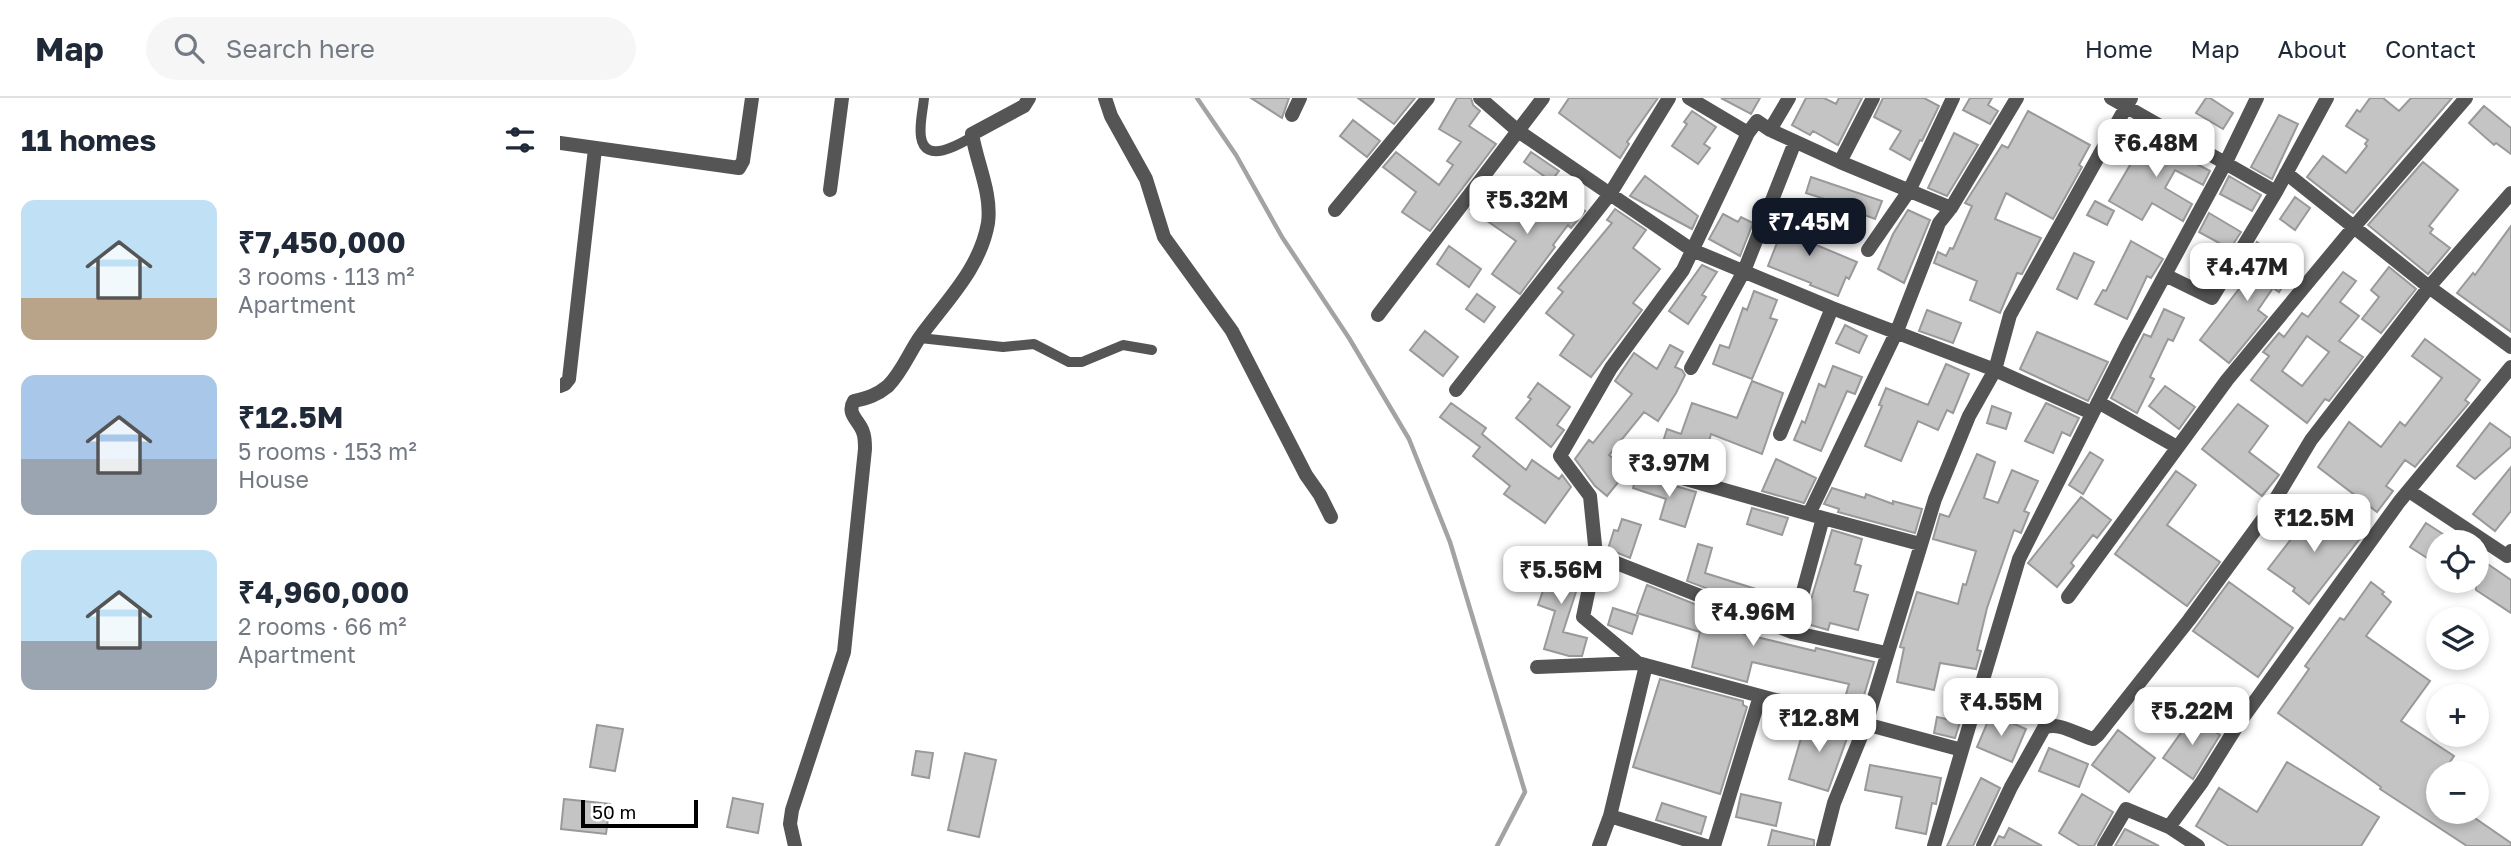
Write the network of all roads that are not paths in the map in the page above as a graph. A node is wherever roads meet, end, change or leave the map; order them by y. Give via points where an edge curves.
1 (752, 98) edge
2 (842, 98) edge
3 (924, 98) edge
4 (1029, 98) edge
5 (1105, 98) edge
6 (1300, 98) edge
7 (1428, 98) edge
8 (1480, 98) edge
9 (1543, 98) edge
10 (1669, 98) edge
11 (1689, 98) edge
12 (1789, 98) edge
13 (1873, 98) edge
14 (1953, 98) edge
15 (2017, 98) edge
16 (2111, 98) edge
17 (2257, 98) edge
18 (2327, 98) edge
19 (2466, 98) edge
20 (1706, 103) edge
21 (2129, 103) edge
22 (1292, 115) dead end
23 (1770, 130) junction
24 (1518, 131) junction
25 (1748, 133) junction
26 (972, 137) junction
27 (1795, 142) junction
28 (560, 143) edge
29 (595, 149) junction
30 (2226, 162) junction
31 (1840, 163) junction
32 (2286, 173) junction
33 (830, 190) dead end
34 (1909, 191) junction
35 (2276, 192) junction
36 (2511, 192) edge
37 (1610, 194) junction
38 (1951, 208) junction
39 (1335, 210) dead end
40 (2353, 228) junction
41 (1692, 250) junction
42 (1868, 250) dead end
43 (1744, 271) junction
44 (2165, 275) junction
45 (2429, 287) junction
46 (1832, 308) junction
47 (1378, 315) dead end
48 (1897, 331) junction
49 (920, 338) junction
50 (2511, 347) edge
51 (1152, 350) dead end
52 (2511, 367) edge
53 (1690, 368) dead end
54 (1995, 370) junction
55 (560, 386) edge
56 (1456, 390) dead end
57 (2095, 408) junction
58 (1780, 434) dead end
59 (2177, 447) junction
60 (1640, 466) dead end
61 (2409, 491) junction
62 (1816, 516) junction
63 (1331, 517) dead end
64 (1920, 544) junction
65 (2511, 551) edge
66 (1596, 555) junction
67 (2068, 597) dead end
68 (1792, 632) junction
69 (1886, 653) junction
70 (1642, 664) junction
71 (1537, 667) dead end
72 (1760, 696) junction
73 (1866, 724) junction
74 (1962, 750) junction
75 (1610, 816) junction
76 (2169, 827) junction
77 (795, 846) edge
78 (1599, 846) edge
79 (1706, 846) edge
80 (1714, 846) edge
81 (1823, 846) edge
82 (1934, 846) edge
83 (1983, 846) edge
84 (2104, 846) edge
85 (2198, 846) edge

1 - 29 street via 739,168
2 - 33 street
3 - 26 lane via 920,136 926,147 947,150
4 - 26 street via 1024,106
5 - 63 street via 1146,179 1162,233 1232,331
6 - 22 street
7 - 39 street
8 - 24 street
9 - 24 street
10 - 37 street
11 - 20 street
12 - 23 street
13 - 31 street
14 - 34 street
15 - 38 street
16 - 21 street
17 - 30 street
18 - 32 street
19 - 40 street
20 - 25 street
21 - 30 street
21 - 54 street via 2010,315
23 - 25 street via 1757,121
23 - 27 street
24 - 37 street
24 - 47 street
25 - 41 street
26 - 49 street via 989,212 984,239 970,271
27 - 31 street
27 - 43 street
28 - 29 street
29 - 55 street via 569,379
30 - 35 street
30 - 44 street
31 - 34 street
32 - 35 street
32 - 40 street
34 - 38 street
34 - 42 street
35 - 44 street via 2212,298
36 - 45 street
37 - 41 street
37 - 56 street
38 - 48 street via 1939,223
40 - 45 street
40 - 59 street
41 - 43 street
41 - 66 street via 1683,271 1611,368 1560,456 1590,496
43 - 46 street
43 - 53 street
44 - 57 street
45 - 50 street
45 - 83 street via 2311,440 2266,515 2227,568 2098,735 2092,739 2056,726 2045,728
46 - 48 street
46 - 58 street
48 - 54 street
48 - 62 street
49 - 51 lane via 1003,347 1034,344 1074,363 1123,345
49 - 77 street via 887,386 851,406 864,433 865,449 844,652 792,810
52 - 61 street
54 - 57 street
54 - 64 street via 1969,416
57 - 59 street
57 - 74 street via 2019,559
59 - 67 street
60 - 62 street
61 - 65 street via 2507,556
61 - 76 street
62 - 64 street
62 - 68 street
64 - 69 street
66 - 68 street
66 - 70 street via 1582,615
68 - 69 street
69 - 73 street
70 - 71 street
70 - 72 street
70 - 75 street
72 - 73 street
72 - 80 street
73 - 74 street
73 - 81 street
74 - 82 street
75 - 78 street
75 - 79 street
76 - 84 street via 2126,809
76 - 85 street

